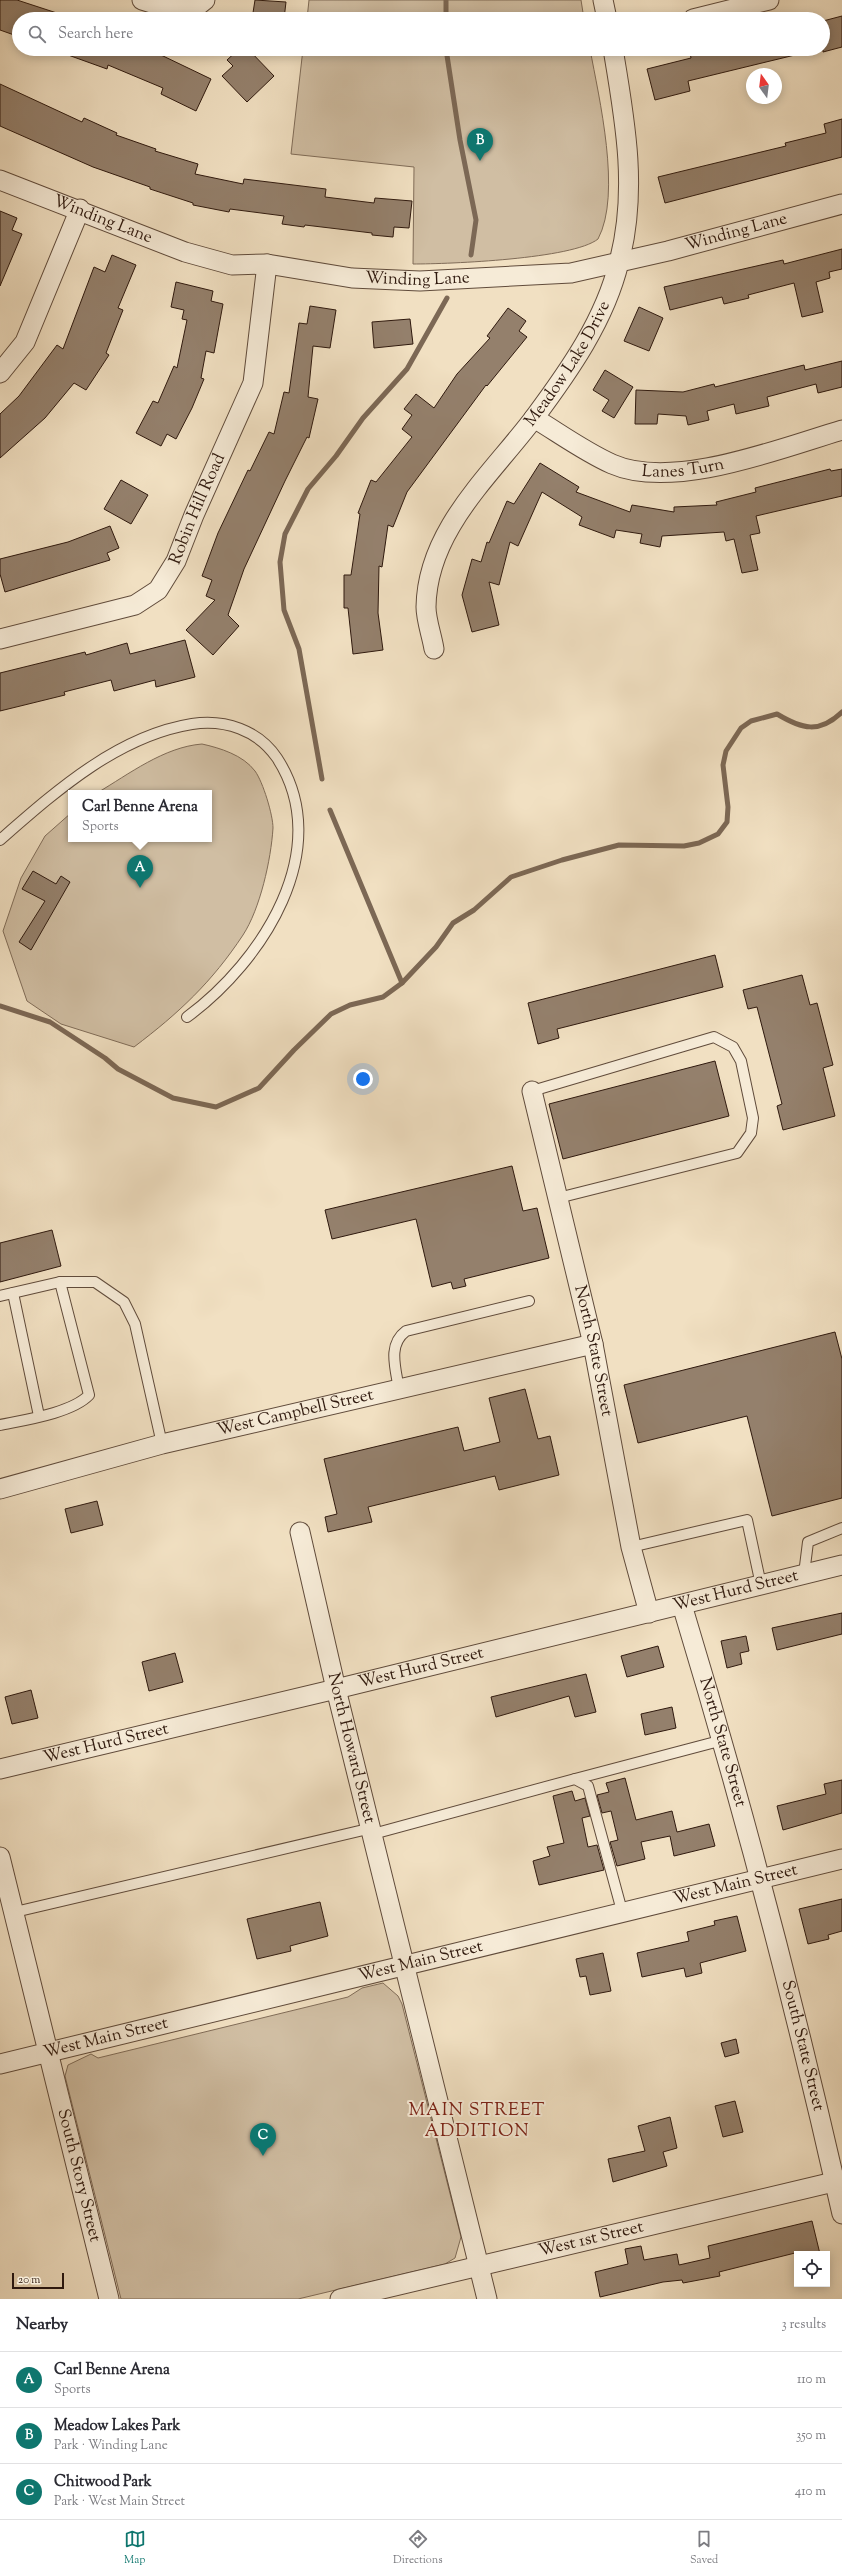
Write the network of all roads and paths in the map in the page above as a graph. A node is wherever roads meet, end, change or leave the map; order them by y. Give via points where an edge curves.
1 (142, 0) edge
2 (205, 0) edge
3 (603, 0) edge
4 (769, 0) edge
5 (606, 12) edge
6 (721, 12) edge
7 (614, 56) edge
8 (0, 180) edge
9 (842, 204) edge
10 (80, 209) junction
11 (619, 263) junction
12 (267, 264) junction
13 (0, 373) edge
14 (534, 418) junction
15 (842, 430) edge
16 (0, 639) edge
17 (434, 649) dead end
18 (0, 840) edge
19 (187, 1017) dead end
20 (532, 1090) joint
21 (558, 1198) junction
22 (60, 1282) junction
23 (14, 1293) junction
24 (0, 1296) edge
25 (529, 1301) dead end
26 (593, 1344) junction
27 (399, 1390) junction
28 (39, 1416) junction
29 (0, 1425) edge
30 (162, 1444) junction
31 (0, 1489) edge
32 (842, 1528) edge
33 (300, 1532) dead end
34 (631, 1547) junction
35 (842, 1565) edge
36 (804, 1574) junction
37 (761, 1585) junction
38 (682, 1605) junction
39 (649, 1613) junction
40 (336, 1689) junction
41 (723, 1740) junction
42 (0, 1768) edge
43 (575, 1779) junction
44 (372, 1831) junction
45 (0, 1857) edge
46 (842, 1859) edge
47 (760, 1879) junction
48 (622, 1911) junction
49 (15, 1912) junction
50 (405, 1964) junction
51 (48, 2052) junction
52 (0, 2064) edge
53 (838, 2180) edge
54 (842, 2214) edge
55 (478, 2266) junction
56 (109, 2299) edge
57 (340, 2299) edge
58 (487, 2299) edge

1 - 2 street via 181,9 201,4
3 - 5 street
4 - 6 street
7 - 11 street, Meadow Lake Drive via 628,140 629,210
8 - 10 street, Winding Lane
9 - 11 street, Winding Lane
10 - 12 street, Winding Lane via 185,252 232,265
10 - 13 street via 25,342
11 - 12 street, Winding Lane via 559,274 420,281 352,278
11 - 14 street, Meadow Lake Drive via 604,304 580,352
12 - 16 street, Robin Hill Road via 253,383 176,561 158,590 135,605
14 - 15 street, Lanes Turn via 613,465 652,474 686,472 739,460
14 - 17 street, Meadow Lake Drive via 445,533 432,566 426,607
18 - 19 lane via 55,792 99,761 170,729 193,724 219,724 241,728 258,738 279,762 294,792 299,839 294,862 285,896 257,946 221,990
20 - 21 street, North State Street
20 - 21 lane via 714,1037 734,1047 741,1060 753,1118 751,1133 737,1152
21 - 26 street, North State Street
22 - 23 lane
22 - 28 lane via 89,1395 82,1402
22 - 30 lane via 95,1282 124,1302 134,1324
23 - 24 lane
23 - 28 lane
25 - 27 lane via 406,1331 397,1337 393,1354
26 - 27 street, West Campbell Street
26 - 34 street, North State Street
27 - 30 street, West Campbell Street
28 - 29 lane
30 - 31 street, West Campbell Street
32 - 36 lane via 808,1542
33 - 40 street, North Howard Street
34 - 37 lane via 747,1520
34 - 39 street, North State Street
35 - 36 street, West Hurd Street
36 - 37 street, West Hurd Street
37 - 38 street, West Hurd Street
38 - 39 street, West Hurd Street
38 - 41 street, North State Street
39 - 40 street, West Hurd Street
40 - 42 street, West Hurd Street
40 - 44 street, North Howard Street
41 - 43 lane
41 - 47 street, North State Street
43 - 44 lane
43 - 48 lane via 588,1786
44 - 49 lane
44 - 50 street, North Howard Street
45 - 49 street, South Story Street
46 - 47 street, West Main Street
47 - 48 street, West Main Street
47 - 53 street, South State Street
48 - 50 street, West Main Street
49 - 51 street, South Story Street
50 - 51 street, West Main Street
50 - 55 street, North Howard Street
51 - 52 street, West Main Street
51 - 56 street, South Story Street
53 - 54 street, South State Street
53 - 55 street, West 1st Street
55 - 57 street, West 1st Street
55 - 58 street, North Howard Street

